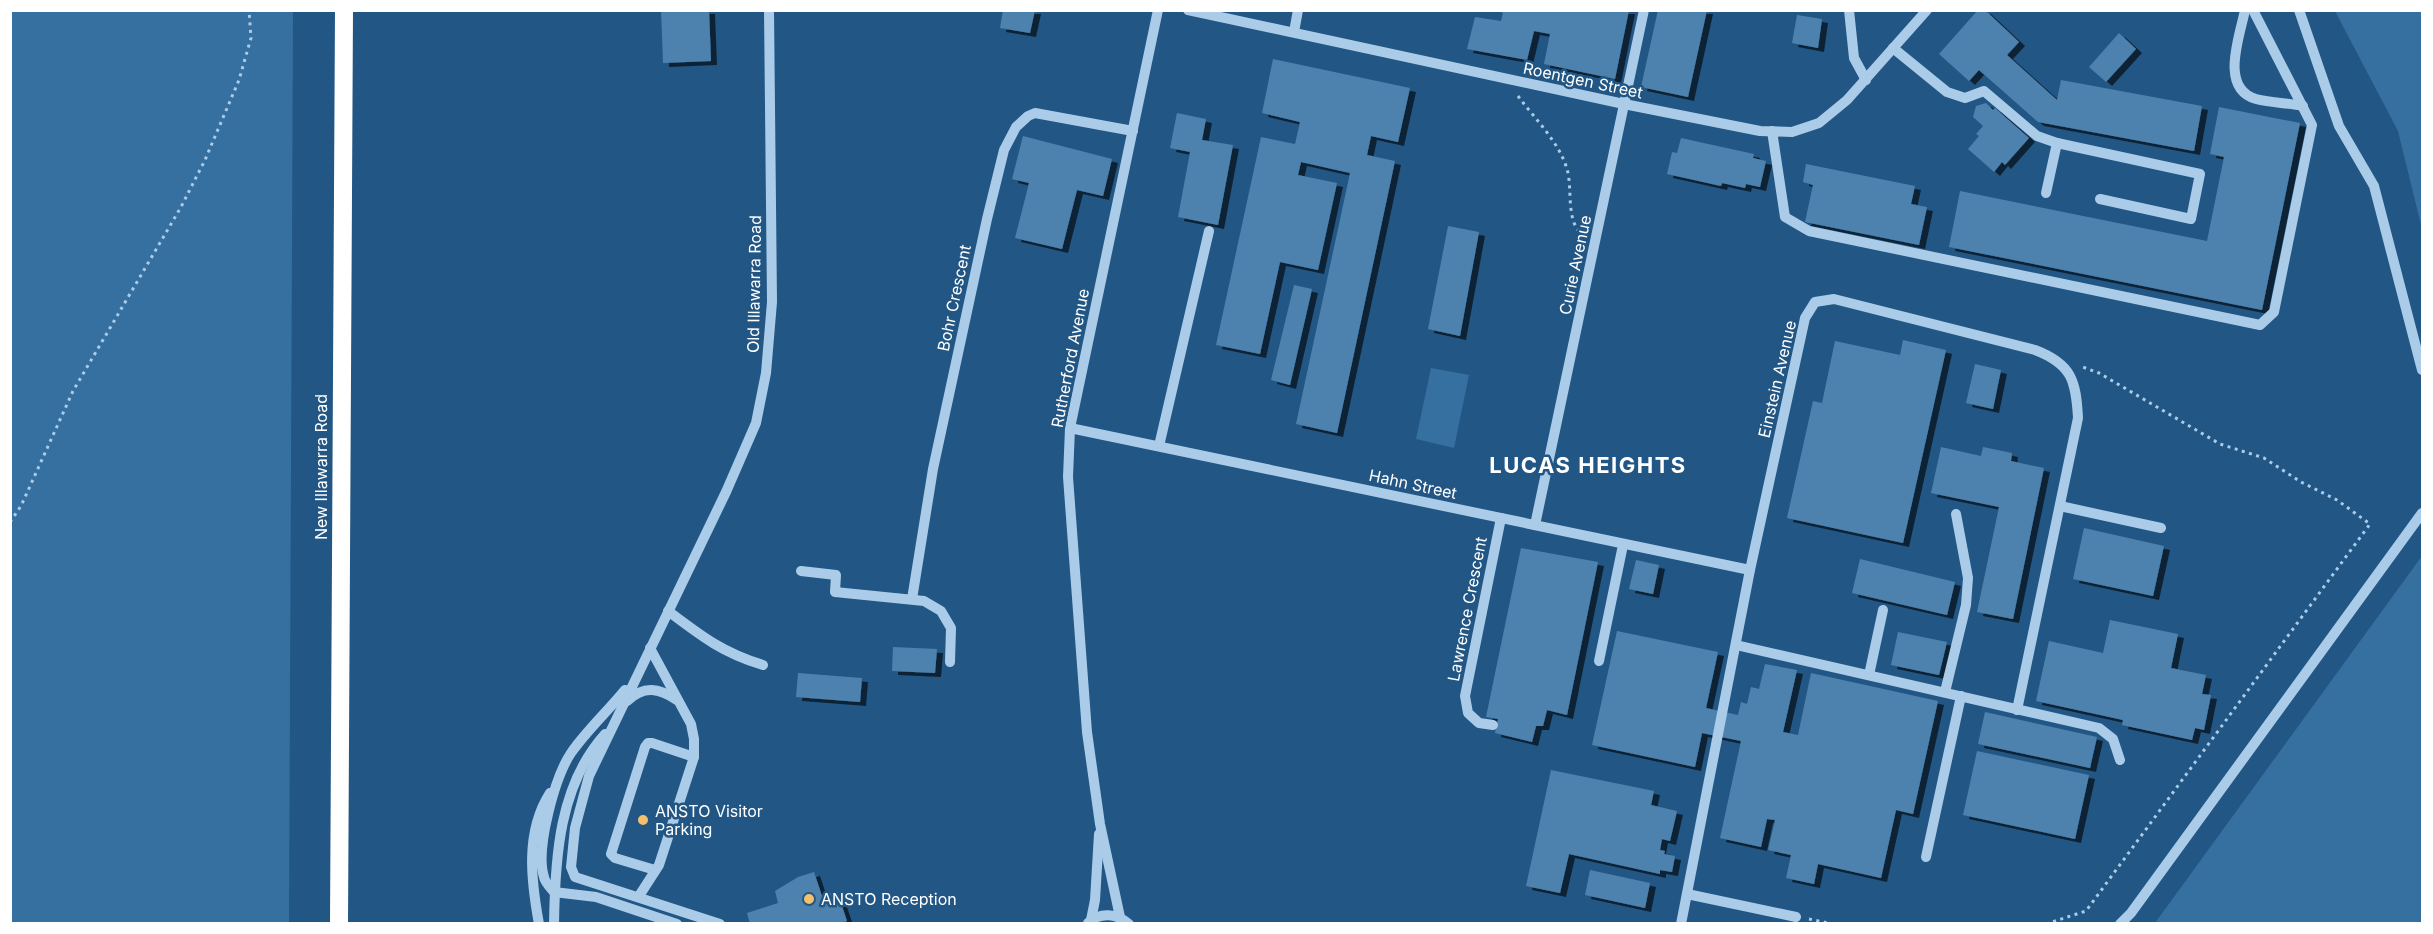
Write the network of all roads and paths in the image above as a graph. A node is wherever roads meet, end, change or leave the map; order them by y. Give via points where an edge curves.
1 (249, 10) edge
2 (344, 10) edge
3 (769, 10) edge
4 (1158, 10) edge
5 (1188, 10) edge
6 (1298, 10) edge
7 (1644, 10) edge
8 (1849, 10) edge
9 (1927, 10) edge
10 (2245, 10) edge
11 (2253, 10) edge
12 (2298, 10) edge
13 (1293, 32) junction
14 (1893, 48) junction
15 (1504, 78) junction
16 (1866, 80) junction
17 (1624, 104) junction
18 (2303, 106) junction
19 (1133, 131) junction
20 (1772, 131) junction
21 (2057, 143) junction
22 (2046, 193) dead end
23 (2100, 199) dead end
24 (1209, 231) dead end
25 (1596, 238) junction
26 (2053, 357) junction
27 (2422, 370) edge
28 (1070, 428) junction
29 (1159, 446) junction
30 (2060, 506) junction
31 (2422, 513) edge
32 (1956, 514) dead end
33 (1501, 518) junction
34 (10, 522) edge
35 (1534, 525) junction
36 (2161, 528) dead end
37 (1623, 545) junction
38 (1750, 570) junction
39 (801, 572) dead end
40 (912, 599) junction
41 (1883, 610) dead end
42 (668, 611) junction
43 (1736, 645) junction
44 (650, 648) junction
45 (1599, 661) dead end
46 (950, 662) dead end
47 (763, 665) dead end
48 (637, 675) junction
49 (1869, 675) junction
50 (1945, 692) junction
51 (1961, 696) junction
52 (680, 702) junction
53 (623, 706) junction
54 (2017, 710) junction
55 (614, 724) junction
56 (1493, 725) dead end
57 (694, 757) junction
58 (2120, 760) dead end
59 (559, 778) junction
60 (1100, 824) junction
61 (1926, 858) dead end
62 (655, 870) junction
63 (554, 892) junction
64 (1687, 894) junction
65 (639, 897) junction
66 (1796, 917) joint
67 (1124, 920) edge
68 (1089, 922) edge
69 (339, 924) edge
70 (539, 924) edge
71 (554, 924) edge
72 (677, 924) edge
73 (720, 924) edge
74 (1681, 924) edge
75 (1833, 924) edge
76 (2046, 924) edge
77 (2120, 924) edge

1 - 34 path via 251,38 239,80 205,160 73,391
2 - 69 highway, New Illawarra Road
3 - 42 lane, Old Illawarra Road via 772,302 766,373 756,423
4 - 19 lane, Rutherford Avenue
5 - 13 lane, Roentgen Street
6 - 13 lane
7 - 17 lane, Curie Avenue
8 - 16 lane via 1854,58
9 - 14 lane, Roentgen Street
10 - 18 lane via 2233,70 2239,88 2254,98
11 - 18 lane
12 - 27 lane via 2339,126 2374,186
13 - 15 lane, Roentgen Street
14 - 16 lane, Roentgen Street
14 - 21 lane via 1947,93 1965,98 1984,91 2037,136
15 - 17 lane, Roentgen Street
15 - 25 path via 1560,152 1567,171 1573,223 1581,234
16 - 20 lane, Roentgen Street via 1819,123 1792,132
17 - 20 lane, Roentgen Street
17 - 25 lane, Curie Avenue
18 - 20 lane via 2312,124 2274,312 2260,325 1809,231 1785,217
19 - 28 lane, Rutherford Avenue
19 - 40 lane, Bohr Crescent via 1035,113 1011,133 987,219 935,458
21 - 22 lane
21 - 23 lane via 2200,174 2191,219
24 - 29 lane
25 - 35 lane, Curie Avenue
26 - 30 lane via 2068,372 2077,393 2078,418
26 - 38 lane, Einstein Avenue via 1834,299 1815,302 1805,318
26 - 76 path via 2099,373 2220,444 2264,458 2370,524 2086,911
28 - 29 lane, Hahn Street
28 - 60 lane, Rutherford Avenue via 1068,477 1077,606 1087,732
29 - 33 lane, Hahn Street
30 - 36 lane
30 - 54 lane
31 - 77 lane via 2132,913
32 - 50 lane via 1968,578 1966,605
33 - 35 lane, Hahn Street
33 - 56 lane, Lawrence Crescent via 1465,696 1468,713 1479,723
35 - 37 lane, Hahn Street
37 - 38 lane, Hahn Street
37 - 45 lane
38 - 43 lane, Einstein Avenue
39 - 40 lane via 837,575 835,592
40 - 46 lane via 941,611 951,628
41 - 49 lane
42 - 44 lane, Old Illawarra Road
42 - 47 lane via 733,656
43 - 49 lane
43 - 64 lane, Einstein Avenue
44 - 48 lane, Old Illawarra Road
44 - 52 lane
48 - 53 lane
48 - 59 lane via 570,754
49 - 50 lane
50 - 51 lane
51 - 54 lane
51 - 61 lane
52 - 53 lane via 649,689 637,692
52 - 57 lane via 691,724
53 - 55 lane
54 - 58 lane via 2099,728 2113,739
55 - 63 lane via 579,772 561,827
55 - 65 lane via 589,776 575,828 570,867 576,877
57 - 62 lane
57 - 62 lane via 648,742 645,747 612,855
59 - 63 lane via 544,832 541,864 544,879
59 - 70 lane via 534,829 532,864
60 - 67 lane, Rutherford Avenue
60 - 68 lane, Rutherford Avenue via 1095,900
62 - 65 lane
63 - 71 lane
63 - 72 lane via 596,897
64 - 66 lane
64 - 74 lane, Einstein Avenue
65 - 73 lane
66 - 75 path
67 - 68 lane via 1105,915

